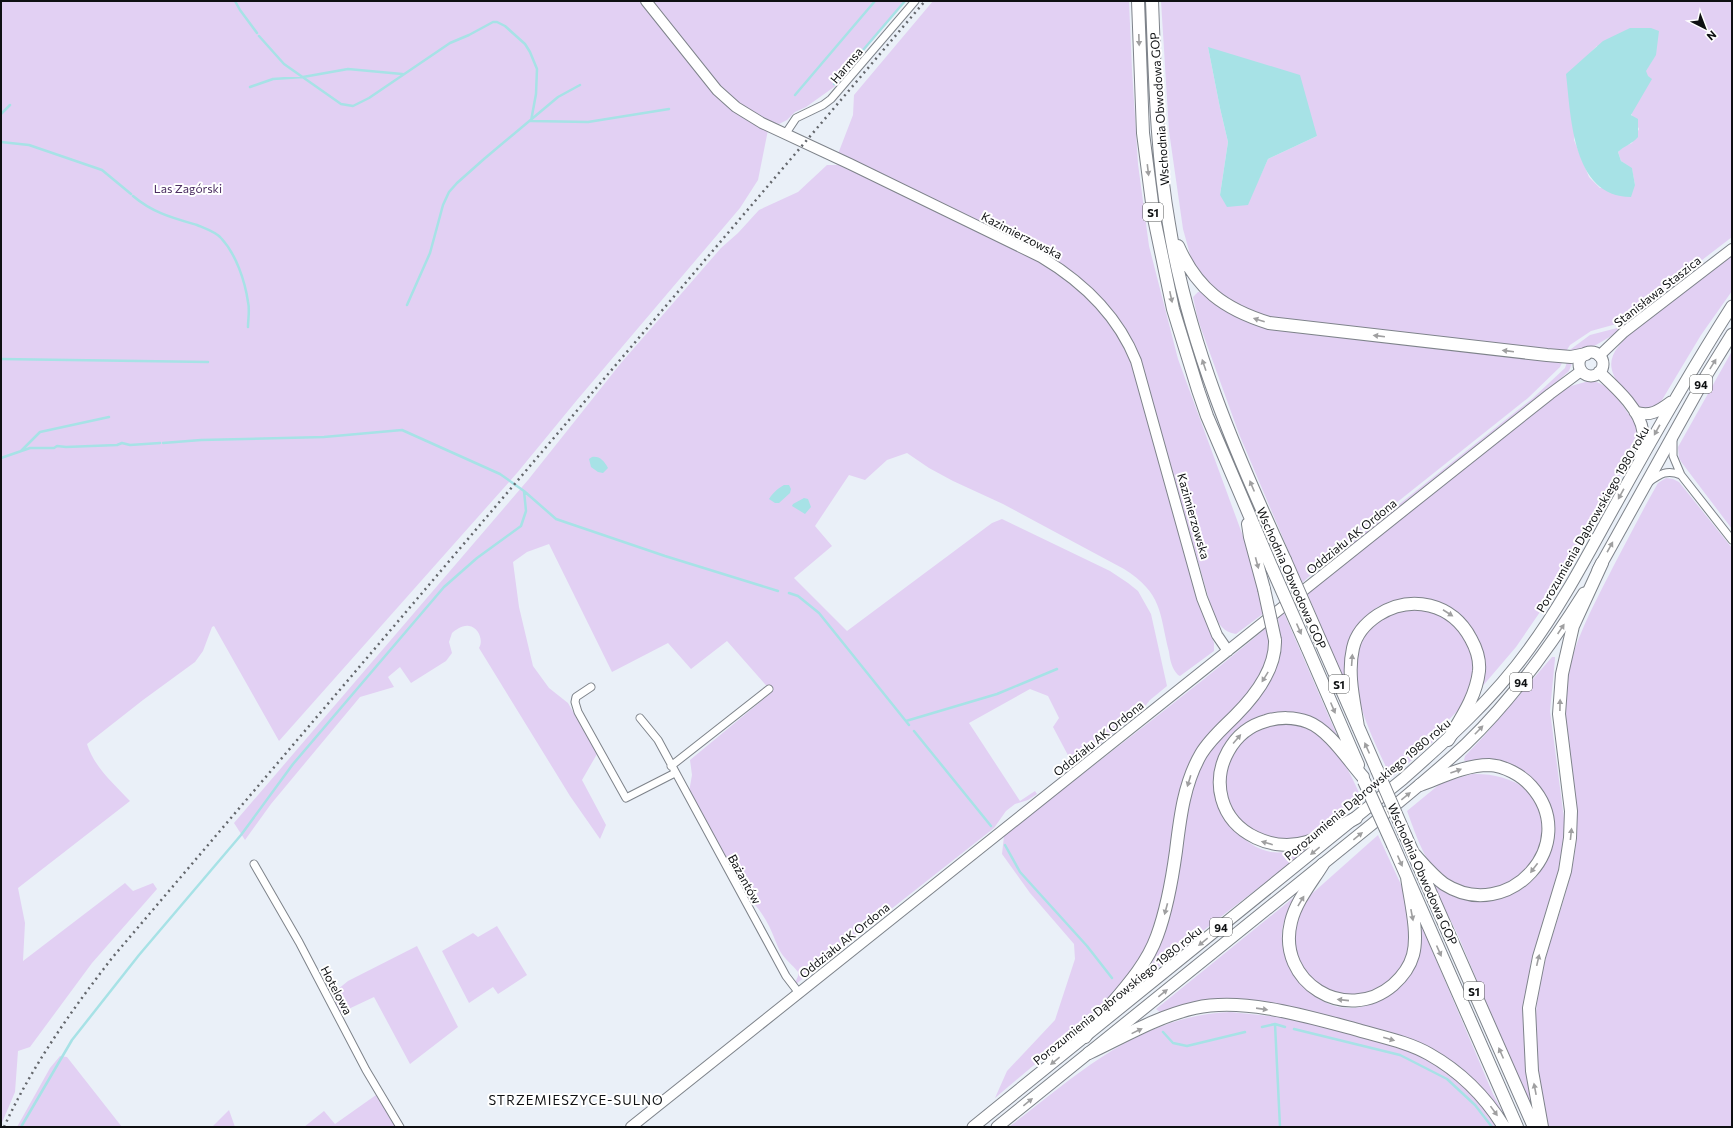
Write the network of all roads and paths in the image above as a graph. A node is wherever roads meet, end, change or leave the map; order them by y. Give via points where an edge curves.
1 (646, 1) edge
2 (915, 1) edge
3 (1138, 1) edge
4 (1152, 1) edge
5 (786, 133) junction
6 (1169, 224) junction
7 (1732, 249) edge
8 (1732, 306) edge
9 (1732, 334) edge
10 (1586, 354) junction
11 (1599, 356) junction
12 (1582, 371) junction
13 (1599, 372) junction
14 (1674, 400) junction
15 (1635, 412) junction
16 (1673, 435) junction
17 (1640, 460) junction
18 (1681, 474) junction
19 (1645, 485) junction
20 (1247, 511) junction
21 (1732, 540) edge
22 (1602, 563) junction
23 (1228, 651) junction
24 (591, 687) dead end
25 (769, 689) dead end
26 (640, 718) dead end
27 (1358, 727) junction
28 (1448, 740) junction
29 (671, 766) junction
30 (675, 773) junction
31 (1364, 779) junction
32 (1420, 785) junction
33 (1356, 818) junction
34 (1414, 854) junction
35 (254, 864) dead end
36 (1323, 864) junction
37 (1407, 877) junction
38 (799, 993) junction
39 (1085, 1037) junction
40 (1089, 1053) junction
41 (400, 1127) edge
42 (631, 1127) edge
43 (973, 1127) edge
44 (997, 1127) edge
45 (1504, 1127) edge
46 (1517, 1127) edge
47 (1534, 1127) edge
48 (1542, 1127) edge

1 - 5 street, Kazimierzowska via 717,90 736,107 762,123
2 - 5 street, Harmsa via 831,99 796,118
3 -> 20 highway, Wschodnia Obwodowa GOP / S1 via 1143,133 1155,226 1173,309 1198,390
4 - 6 highway, Wschodnia Obwodowa GOP / S1 via 1160,165
5 - 23 street, Kazimierzowska via 1041,257 1062,270 1108,312 1128,342 1136,361 1205,606 1217,635
10 -> 6 highway via 1547,355 1305,328 1258,320 1229,307 1200,283 1188,266
27 -> 6 highway, Wschodnia Obwodowa GOP / S1, bridge via 1258,502 1212,389 1188,312
7 - 11 street, Stanisława Staszica via 1624,332
8 - 14 main road, Porozumienia Dąbrowskiego 1980 roku / 94
16 -> 9 main road, 94
10 - 11 main road
10 - 12 main road via 1580,361
11 - 13 main road via 1603,363
12 - 13 main road via 1590,376
12 - 23 street, Oddziału AK Ordona via 1533,407
13 - 15 main road via 1618,390
14 - 15 main road via 1652,414
14 -> 17 main road, Porozumienia Dąbrowskiego 1980 roku / 94
15 - 17 main road via 1643,434
16 - 18 street via 1673,456
16 - 19 main road, 94
17 -> 28 main road, Porozumienia Dąbrowskiego 1980 roku / 94 via 1570,587 1528,650 1480,708
18 - 19 street via 1664,472
18 - 21 street
22 -> 19 main road, 94
20 -> 31 highway, Wschodnia Obwodowa GOP / S1, bridge
20 -> 39 highway, bridge via 1250,537 1275,640 1275,655 1270,669 1248,702 1206,746 1192,774 1178,828 1169,897 1154,944 1138,971
32 -> 22 main road, 94 via 1466,743 1524,679 1554,640
48 -> 22 highway via 1532,1071 1529,1008 1539,956 1565,871 1570,838 1571,811 1560,714 1562,674 1573,626
23 - 38 street, Oddziału AK Ordona
24 - 30 street via 576,697 578,712 626,798
25 - 29 street
26 - 29 street, Bażantów via 658,740
27 -> 28 highway via 1351,684 1351,662 1356,638 1367,623 1384,611 1398,605 1422,604 1446,611 1456,619 1469,633 1478,658 1479,669 1474,692
34 -> 27 highway, Wschodnia Obwodowa GOP / S1, bridge
28 - 33 main road, Porozumienia Dąbrowskiego 1980 roku / 94
29 - 30 street, Bażantów
30 - 38 street, Bażantów via 786,976
33 -> 31 highway via 1308,842 1284,845 1265,842 1246,832 1226,809 1222,800 1221,776 1229,750 1240,734 1259,723 1282,718 1308,722 1318,728 1330,738
31 -> 37 highway, Wschodnia Obwodowa GOP / S1, bridge
32 -> 34 highway via 1468,767 1497,766 1514,772 1536,792 1544,806 1548,837 1543,855 1529,875 1508,889 1490,894 1474,894 1454,889 1433,875
36 -> 32 main road, 94
33 -> 39 main road, Porozumienia Dąbrowskiego 1980 roku / 94
47 -> 34 highway, Wschodnia Obwodowa GOP / S1
35 - 41 street, Hotelowa via 299,942 366,1070
37 -> 36 highway via 1415,937 1414,952 1407,968 1388,988 1372,998 1338,1000 1321,994 1304,979 1294,963 1289,943 1293,915
40 -> 36 main road, 94
37 -> 46 highway, Wschodnia Obwodowa GOP / S1
38 - 42 street, Oddziału AK Ordona
39 -> 43 main road, Porozumienia Dąbrowskiego 1980 roku / 94
44 -> 40 main road, 94
40 -> 45 highway via 1150,1024 1195,1008 1234,1006 1276,1011 1392,1039 1428,1054 1453,1069 1473,1086

